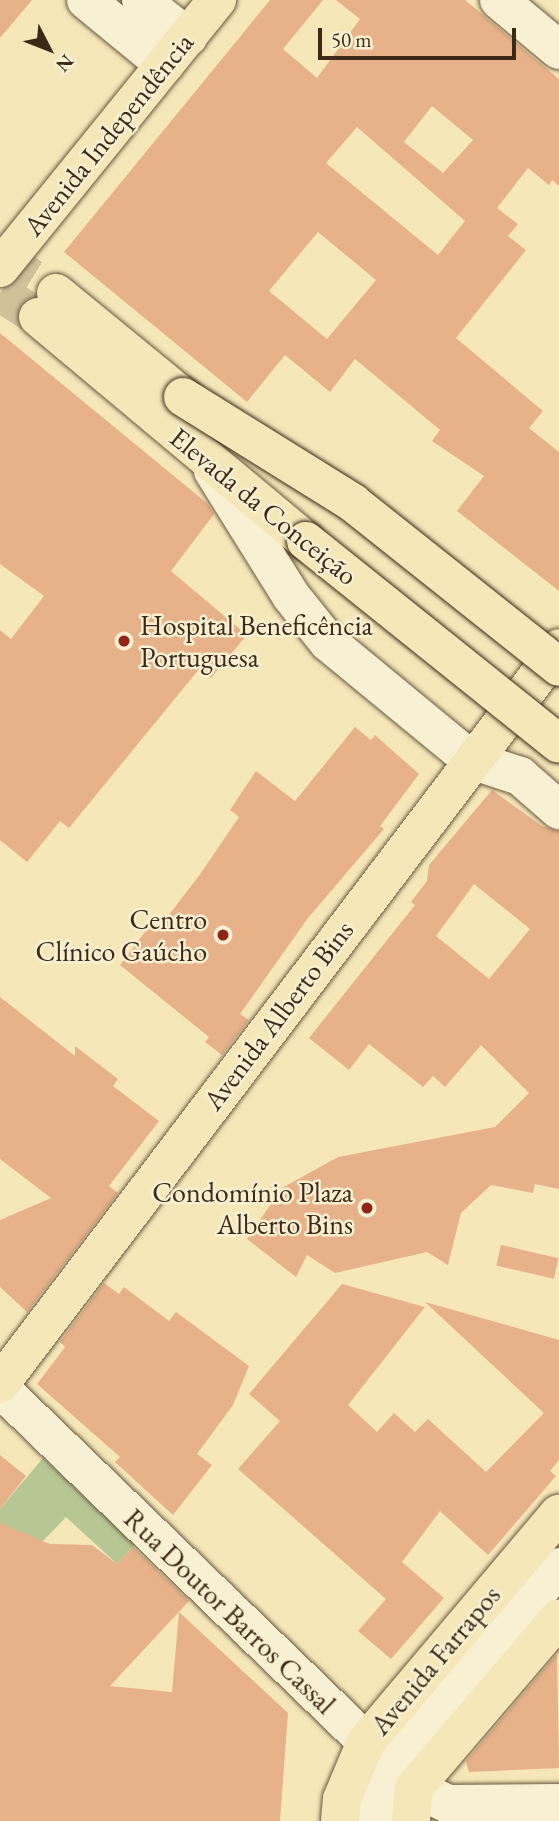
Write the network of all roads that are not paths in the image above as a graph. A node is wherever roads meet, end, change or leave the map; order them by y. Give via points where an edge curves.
1 (86, 0) edge
2 (141, 0) edge
3 (217, 0) edge
4 (499, 0) edge
5 (559, 50) edge
6 (176, 51) junction
7 (4, 256) edge
8 (203, 456) junction
9 (559, 648) edge
10 (559, 667) edge
11 (559, 725) edge
12 (559, 744) edge
13 (471, 760) junction
14 (559, 789) edge
15 (559, 810) edge
16 (0, 1386) edge
17 (559, 1514) edge
18 (559, 1567) edge
19 (559, 1618) edge
20 (395, 1780) edge
21 (559, 1802) edge
22 (340, 1821) edge
23 (375, 1821) edge

1 - 6 street
2 - 6 street
3 - 6 main road, Avenida Independência
4 - 5 street
6 - 7 main road, Avenida Independência
8 - 10 main road, Elevada da Conceição, bridge via 47,305 353,503
8 - 12 main road, Elevada da Conceição, bridge
8 - 13 street via 291,596 328,642
9 - 13 main road, Avenida Alberto Bins
11 - 14 street via 529,764
13 - 15 street via 520,776
13 - 16 main road, Avenida Alberto Bins
16 - 20 street, Rua Doutor Barros Cassal
17 - 20 main road, Avenida Farrapos
18 - 20 street
19 - 20 main road, Avenida Farrapos
20 - 21 street, Rua Doutor Barros Cassal via 448,1804
20 - 22 main road, Avenida Farrapos via 342,1800
20 - 23 street

